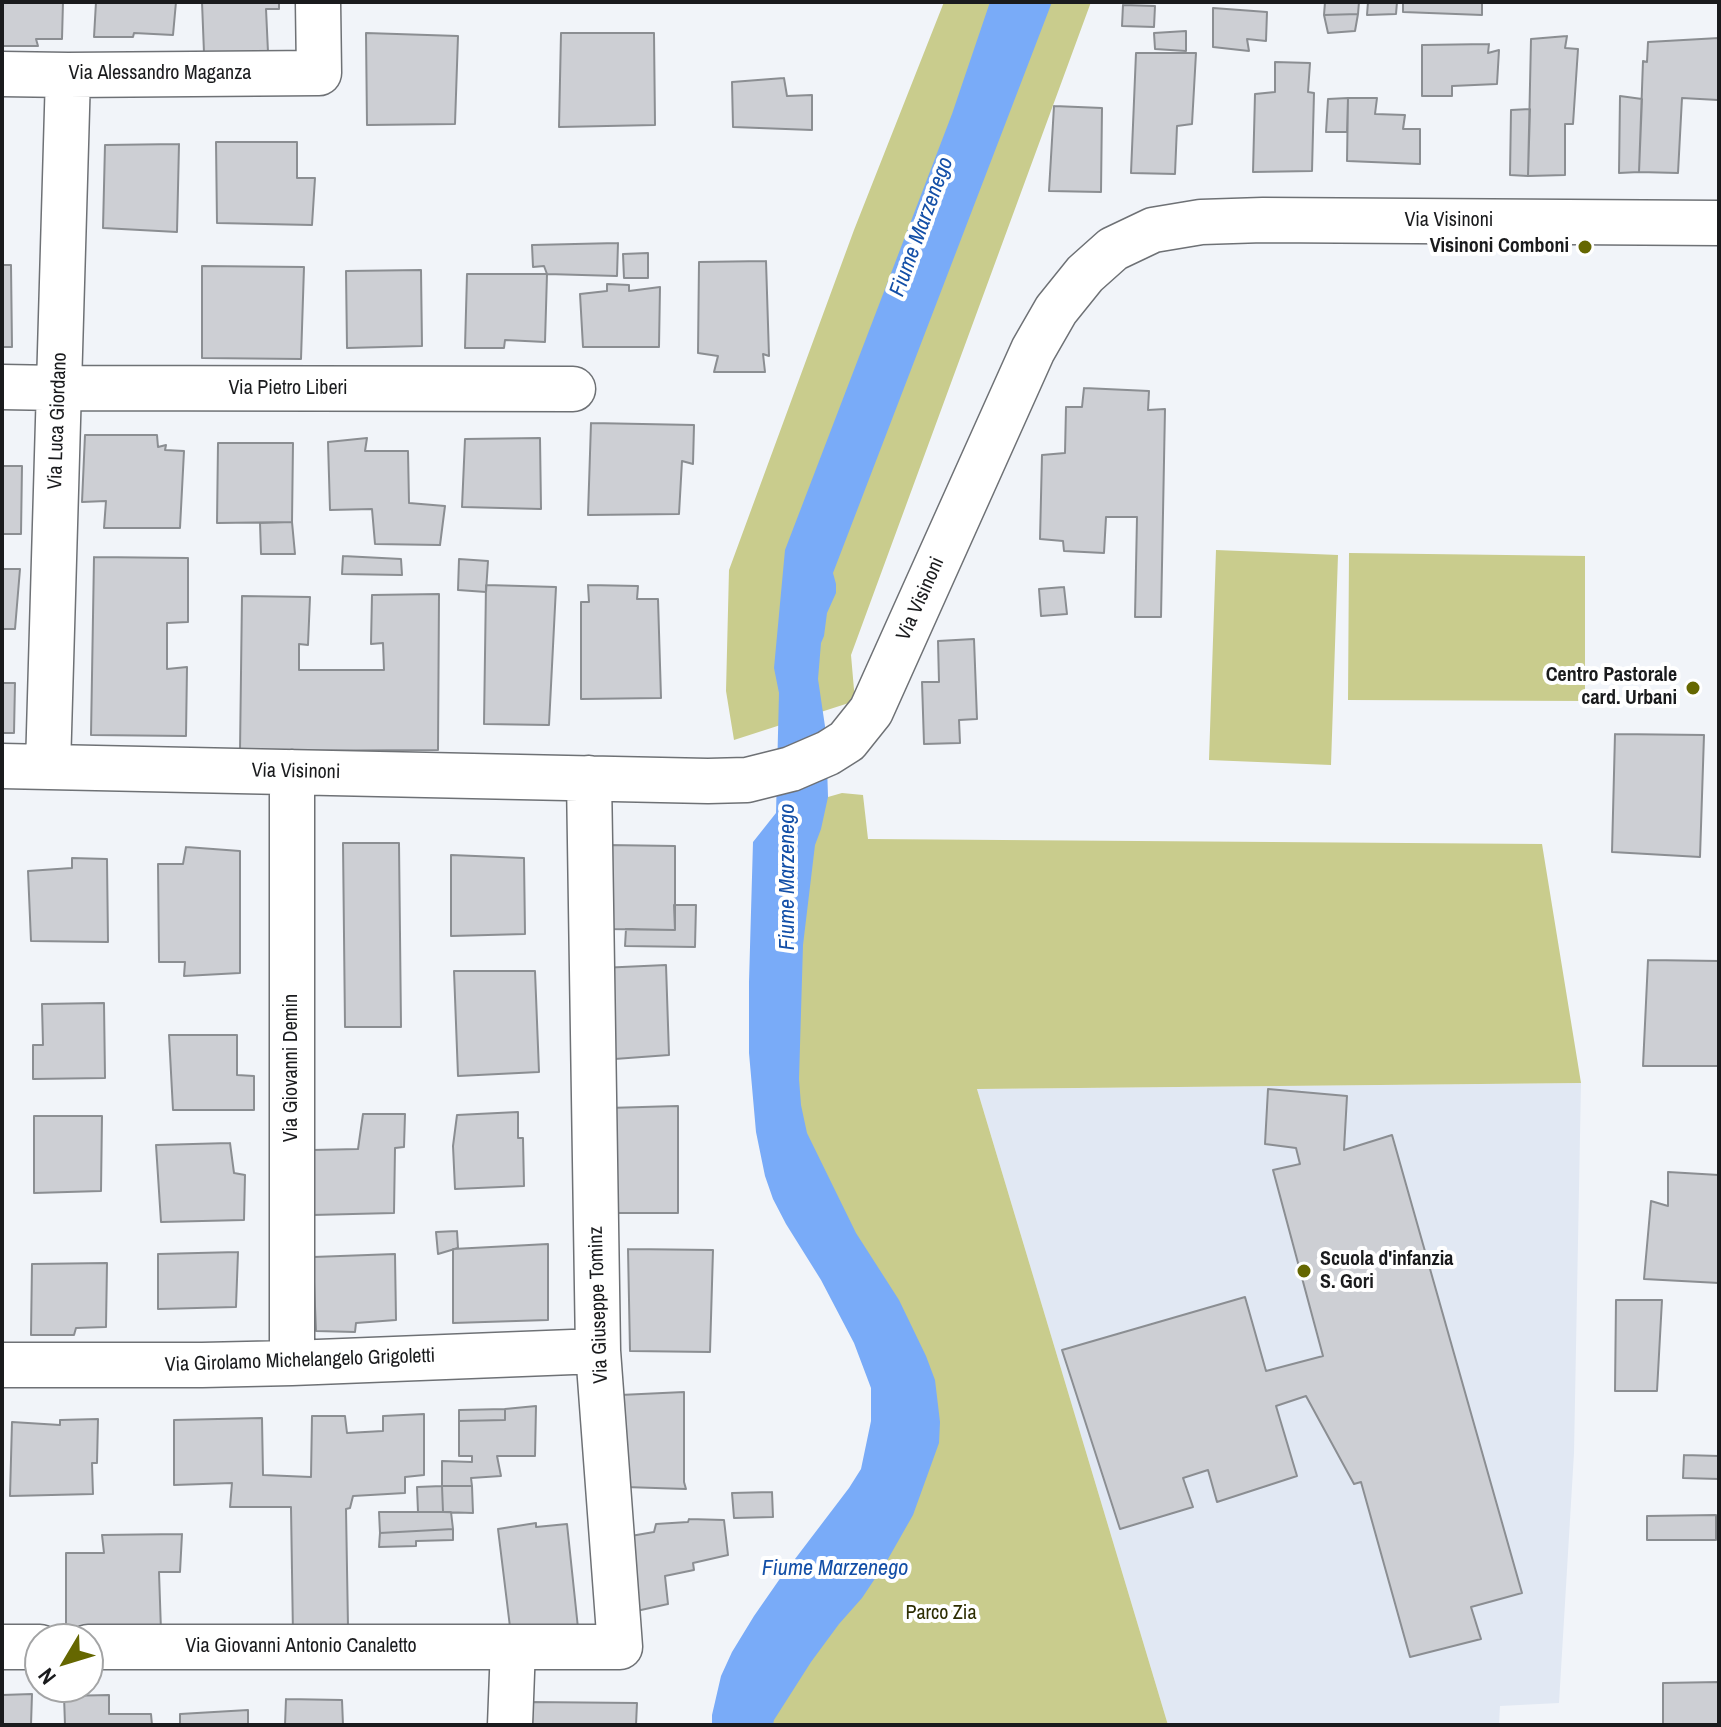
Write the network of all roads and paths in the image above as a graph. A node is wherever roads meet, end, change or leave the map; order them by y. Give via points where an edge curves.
1 (318, 2) edge
2 (2, 74) edge
3 (68, 75) junction
4 (1719, 223) edge
5 (2, 387) edge
6 (59, 388) junction
7 (573, 389) dead end
8 (2, 766) edge
9 (48, 767) junction
10 (292, 772) junction
11 (589, 778) junction
12 (598, 1351) junction
13 (292, 1363) junction
14 (2, 1365) edge
15 (2, 1647) edge
16 (24, 1647) edge
17 (104, 1647) edge
18 (513, 1647) junction
19 (510, 1725) edge

1 - 3 street, Via Alessandro Maganza via 319,73
2 - 3 street, Via Alessandro Maganza
3 - 6 street, Via Luca Giordano
4 - 11 street, Via Visinoni via 1201,222 1153,230 1113,249 1056,310 1033,350 871,711 847,741 791,769 747,780
5 - 6 street, Via Pietro Liberi
6 - 7 street, Via Pietro Liberi
6 - 9 street, Via Luca Giordano
8 - 9 street, Via Visinoni
9 - 10 street, Via Visinoni
10 - 11 street, Via Visinoni
10 - 13 street, Via Giovanni Demin
11 - 12 street, Via Giuseppe Tominz
12 - 13 street, Via Girolamo Michelangelo Grigoletti
12 - 18 street, Via Giuseppe Tominz via 620,1647
13 - 14 street, Via Girolamo Michelangelo Grigoletti
15 - 16 street
17 - 18 street, Via Giovanni Antonio Canaletto
18 - 19 street

